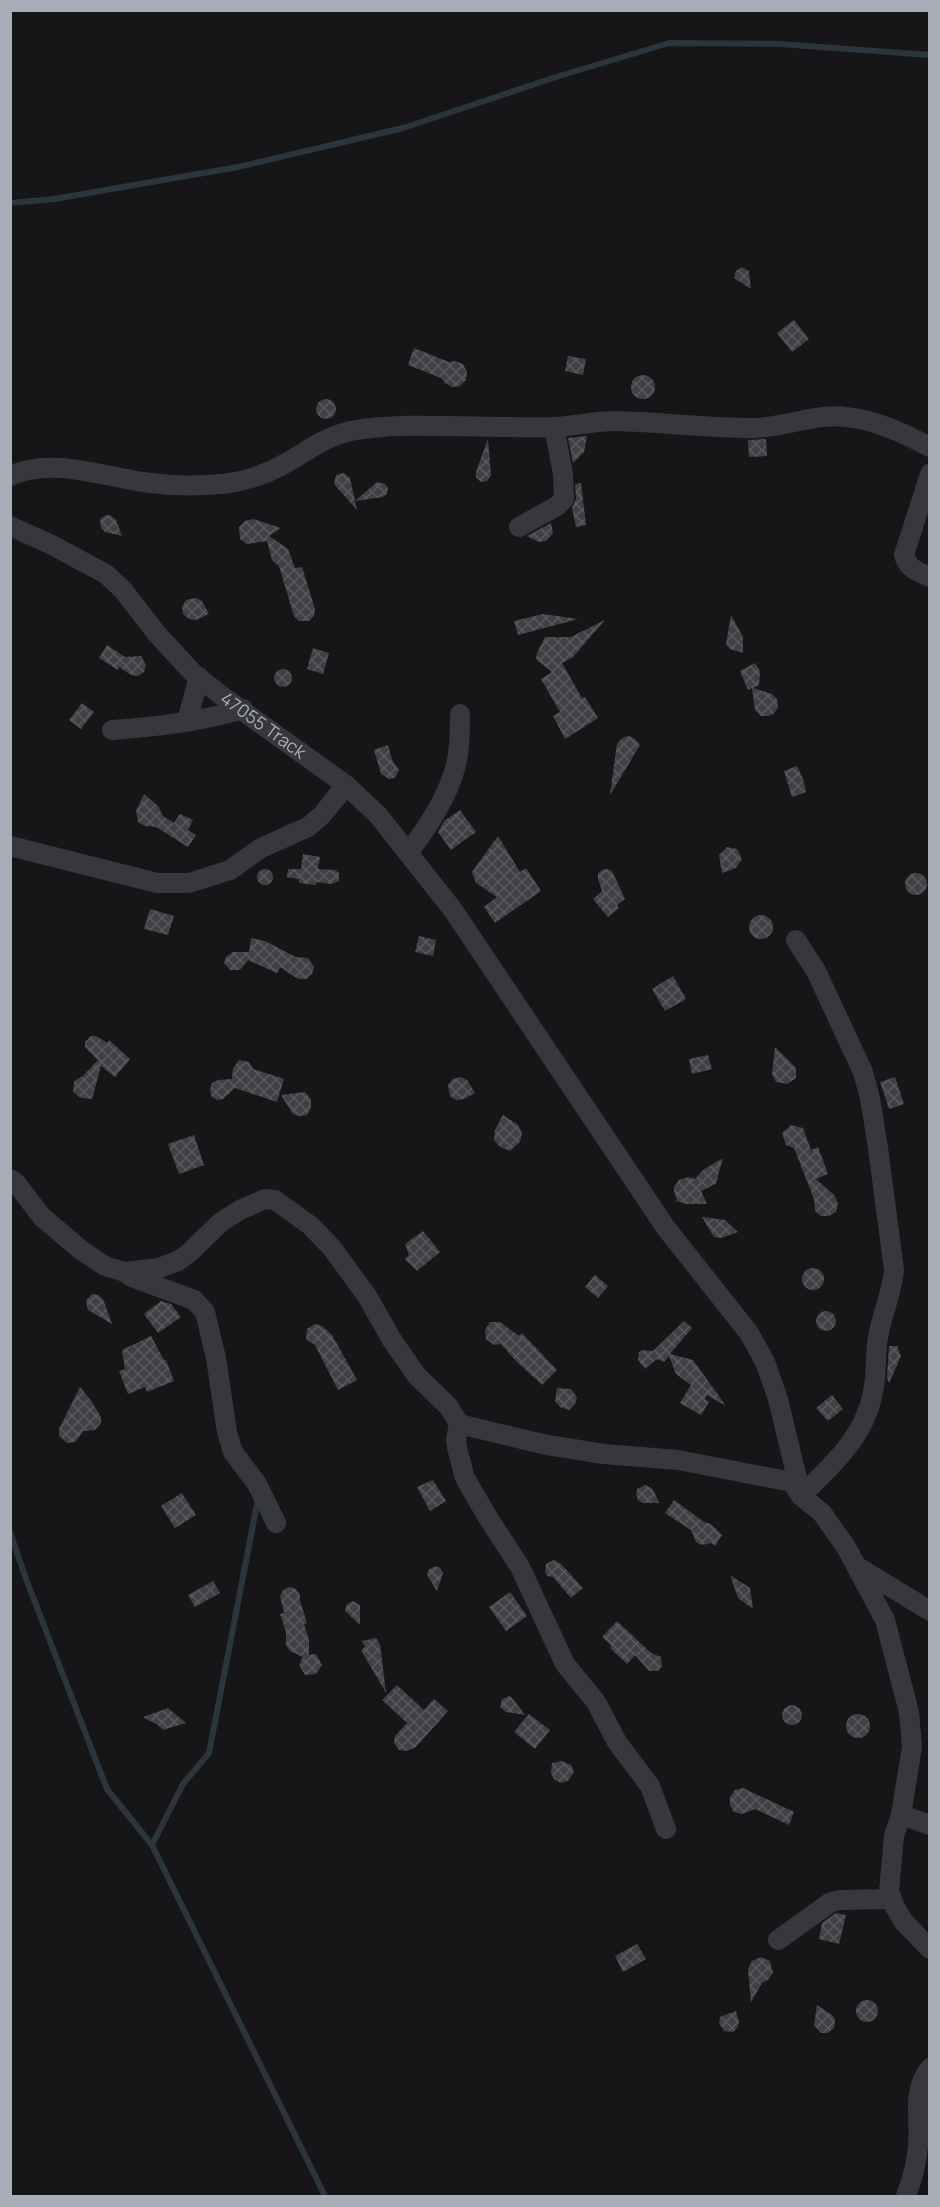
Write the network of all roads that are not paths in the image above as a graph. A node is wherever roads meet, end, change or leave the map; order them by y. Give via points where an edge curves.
1 (554, 427) junction
2 (930, 447) edge
3 (930, 474) edge
4 (10, 476) edge
5 (10, 526) edge
6 (519, 527) dead end
7 (930, 577) edge
8 (199, 677) junction
9 (243, 709) junction
10 (460, 714) dead end
11 (187, 721) junction
12 (112, 730) dead end
13 (346, 785) junction
14 (10, 846) edge
15 (409, 852) junction
16 (796, 940) dead end
17 (10, 1179) edge
18 (125, 1272) junction
19 (459, 1424) junction
20 (801, 1496) junction
21 (276, 1523) dead end
22 (858, 1567) junction
23 (930, 1611) edge
24 (901, 1815) junction
25 (930, 1825) edge
26 (666, 1829) dead end
27 (892, 1899) junction
28 (778, 1940) dead end
29 (930, 1949) edge
30 (930, 2068) edge
31 (906, 2196) edge

1 - 2 street via 613,421 756,428 844,416 880,424
1 - 4 street via 383,427 349,431 253,478 218,484 148,483 47,468
1 - 6 street via 564,499
3 - 7 street via 904,555 911,567
5 - 8 street, 47055 Track via 106,574
8 - 9 street, 47055 Track
8 - 11 street
9 - 11 street
9 - 13 street, 47055 Track
10 - 15 street via 456,766 431,822
11 - 12 street
13 - 14 street via 308,827 261,849 230,870 189,883 157,883
13 - 15 street, 47055 Track via 378,814
15 - 20 street, 47055 Track via 487,959 666,1228 749,1333 778,1399
16 - 20 street via 816,971 863,1072 878,1148 894,1270 878,1338 874,1389 866,1420 833,1464
17 - 18 street via 42,1217 81,1250 105,1266
18 - 19 street via 159,1268 178,1260 240,1210 265,1199 275,1200 311,1226 332,1248 417,1376 449,1407
18 - 21 street via 194,1300 206,1312 226,1432 233,1452 257,1484
19 - 20 street via 604,1454 678,1460 768,1476 792,1482
19 - 26 street via 456,1439 465,1478 520,1566 565,1664 596,1702 617,1742 650,1786
20 - 22 street via 822,1513
22 - 23 street
22 - 24 street via 885,1620 909,1712 912,1747
24 - 25 street
24 - 27 street via 894,1836 889,1891
27 - 28 street via 831,1902
27 - 29 street via 903,1922
30 - 31 street via 919,2085 918,2148

